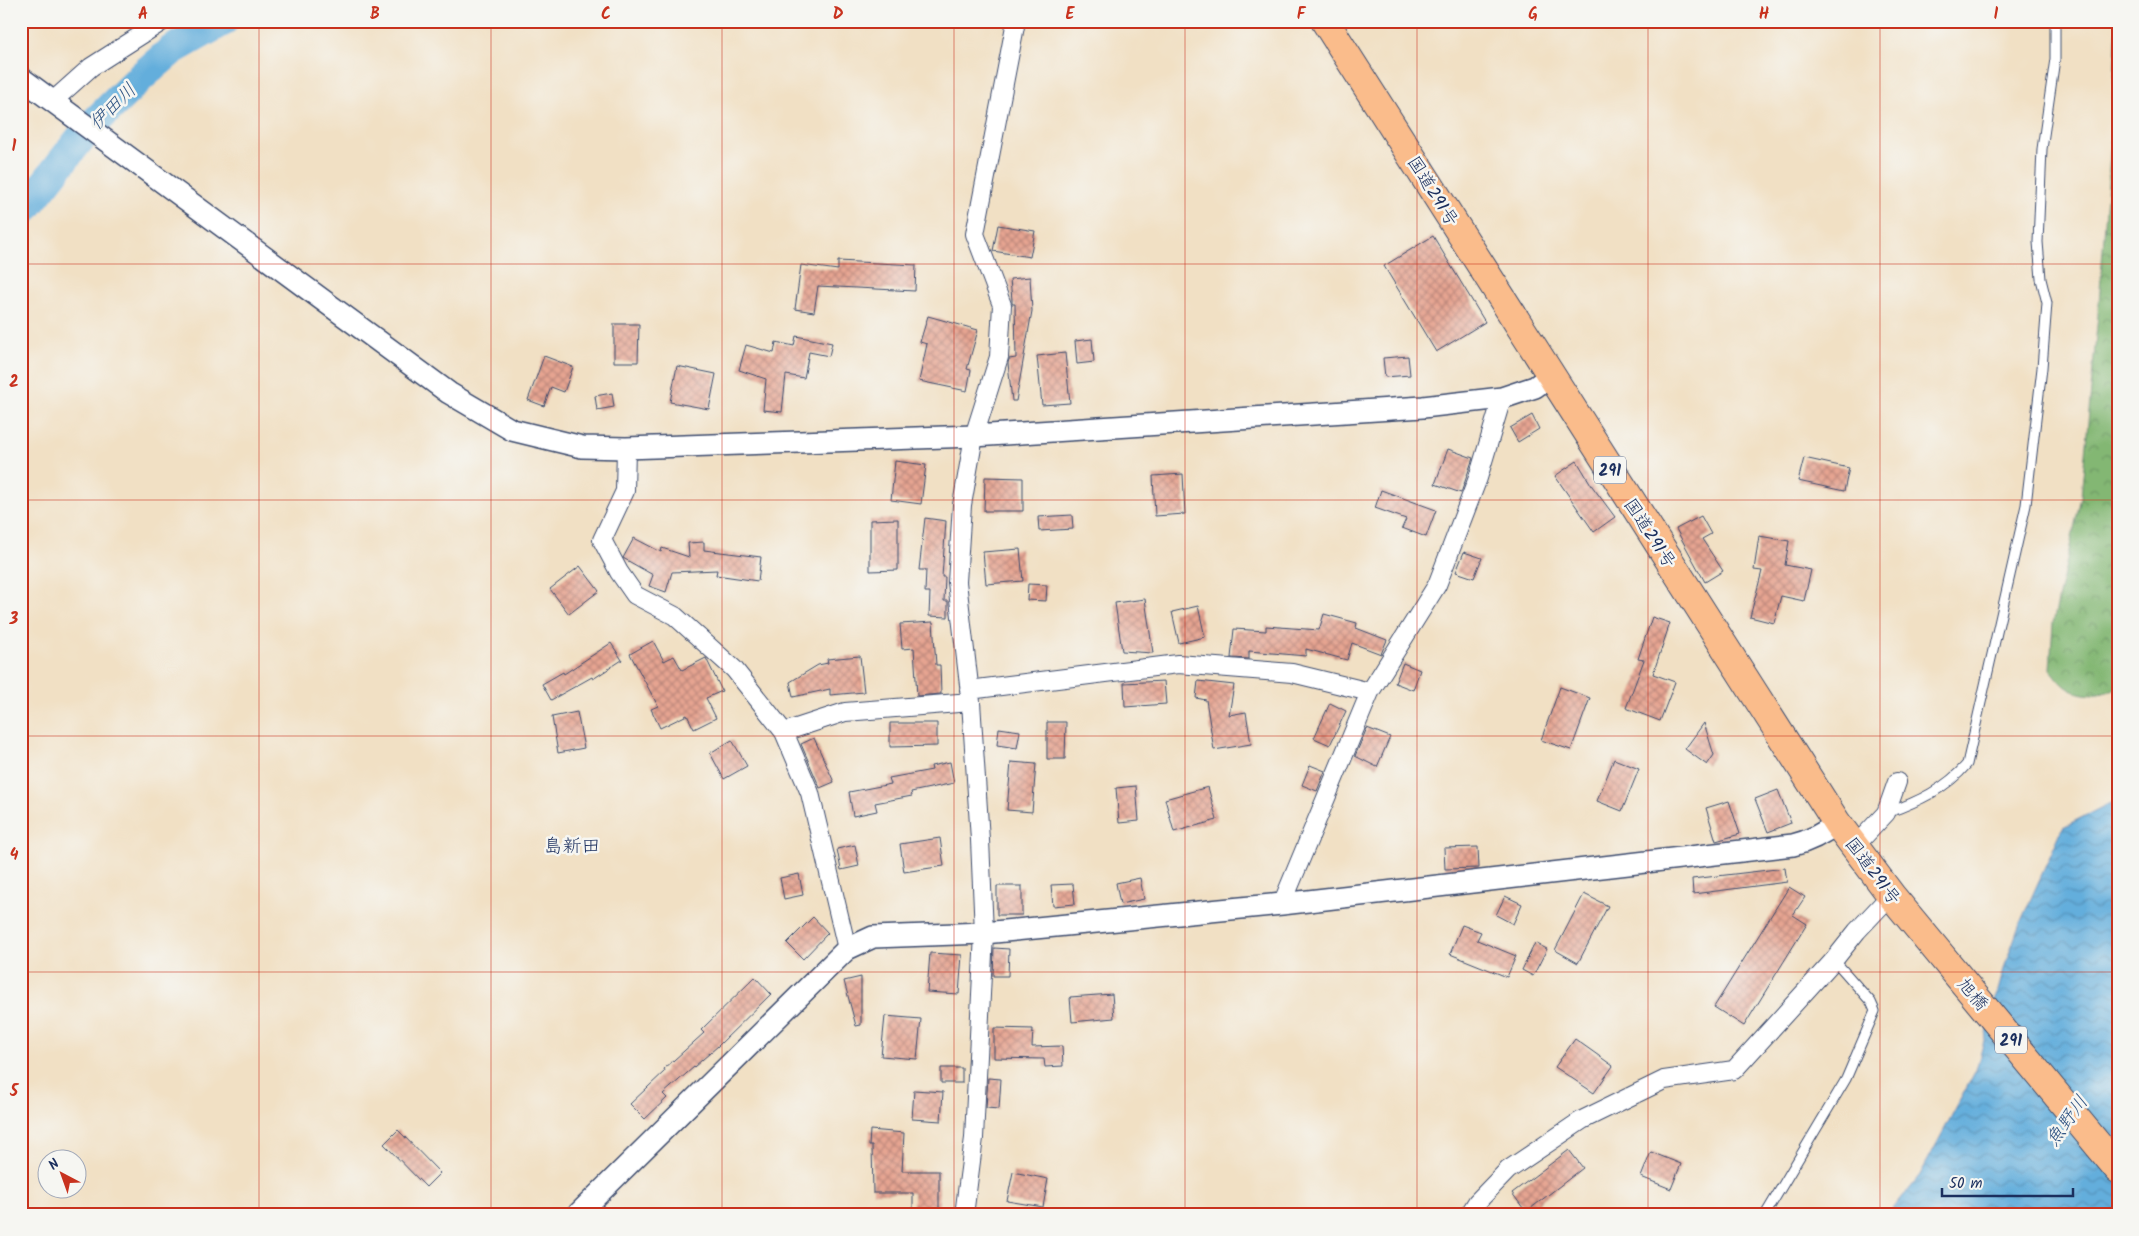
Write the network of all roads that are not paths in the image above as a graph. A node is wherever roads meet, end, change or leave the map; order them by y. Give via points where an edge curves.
1 (163, 21) edge
2 (1016, 21) edge
3 (1325, 21) edge
4 (2055, 21) edge
5 (21, 78) edge
6 (52, 101) junction
7 (1550, 376) junction
8 (1502, 398) junction
9 (974, 436) junction
10 (626, 448) junction
11 (1370, 692) junction
12 (970, 696) junction
13 (784, 732) junction
14 (1897, 782) dead end
15 (1886, 813) junction
16 (1837, 823) junction
17 (1855, 846) junction
18 (1898, 903) junction
19 (1282, 904) junction
20 (984, 933) junction
21 (847, 949) junction
22 (1834, 960) junction
23 (2118, 1169) edge
24 (577, 1215) edge
25 (964, 1215) edge
26 (1469, 1215) edge
27 (1765, 1215) edge

1 - 6 street via 91,67
2 - 9 street via 975,234 1002,305 999,357
3 - 7 highway, 国道291号 / 291
4 - 15 lane via 2055,59 2042,149 2038,242 2046,303 2026,505 1967,764 1958,776 1943,786
5 - 6 street
6 - 10 street via 464,401 512,430 582,446
7 - 8 street via 1535,387
7 - 16 highway, 国道291号 / 291
8 - 9 street via 1423,408
8 - 11 street via 1478,478 1437,585
9 - 10 street
9 - 12 street via 962,505 957,582
10 - 13 street via 625,491 602,540 618,572 635,595 675,616 734,669
11 - 12 street via 1292,673 1178,664
11 - 19 street
12 - 13 street via 846,712
12 - 20 street
13 - 21 street via 810,793
14 - 15 street
15 - 17 street
16 - 17 highway, 国道291号 / 291
16 - 19 street via 1824,834 1792,845
17 - 18 highway, 国道291号 / 291
18 - 22 street via 1857,931
18 - 23 highway, 旭橋 / 291
19 - 20 street
20 - 21 street via 873,937
20 - 25 street via 974,1138
21 - 24 street
22 - 26 street via 1734,1070 1664,1080 1582,1120 1508,1170
22 - 27 lane via 1871,1002 1875,1011 1846,1079

